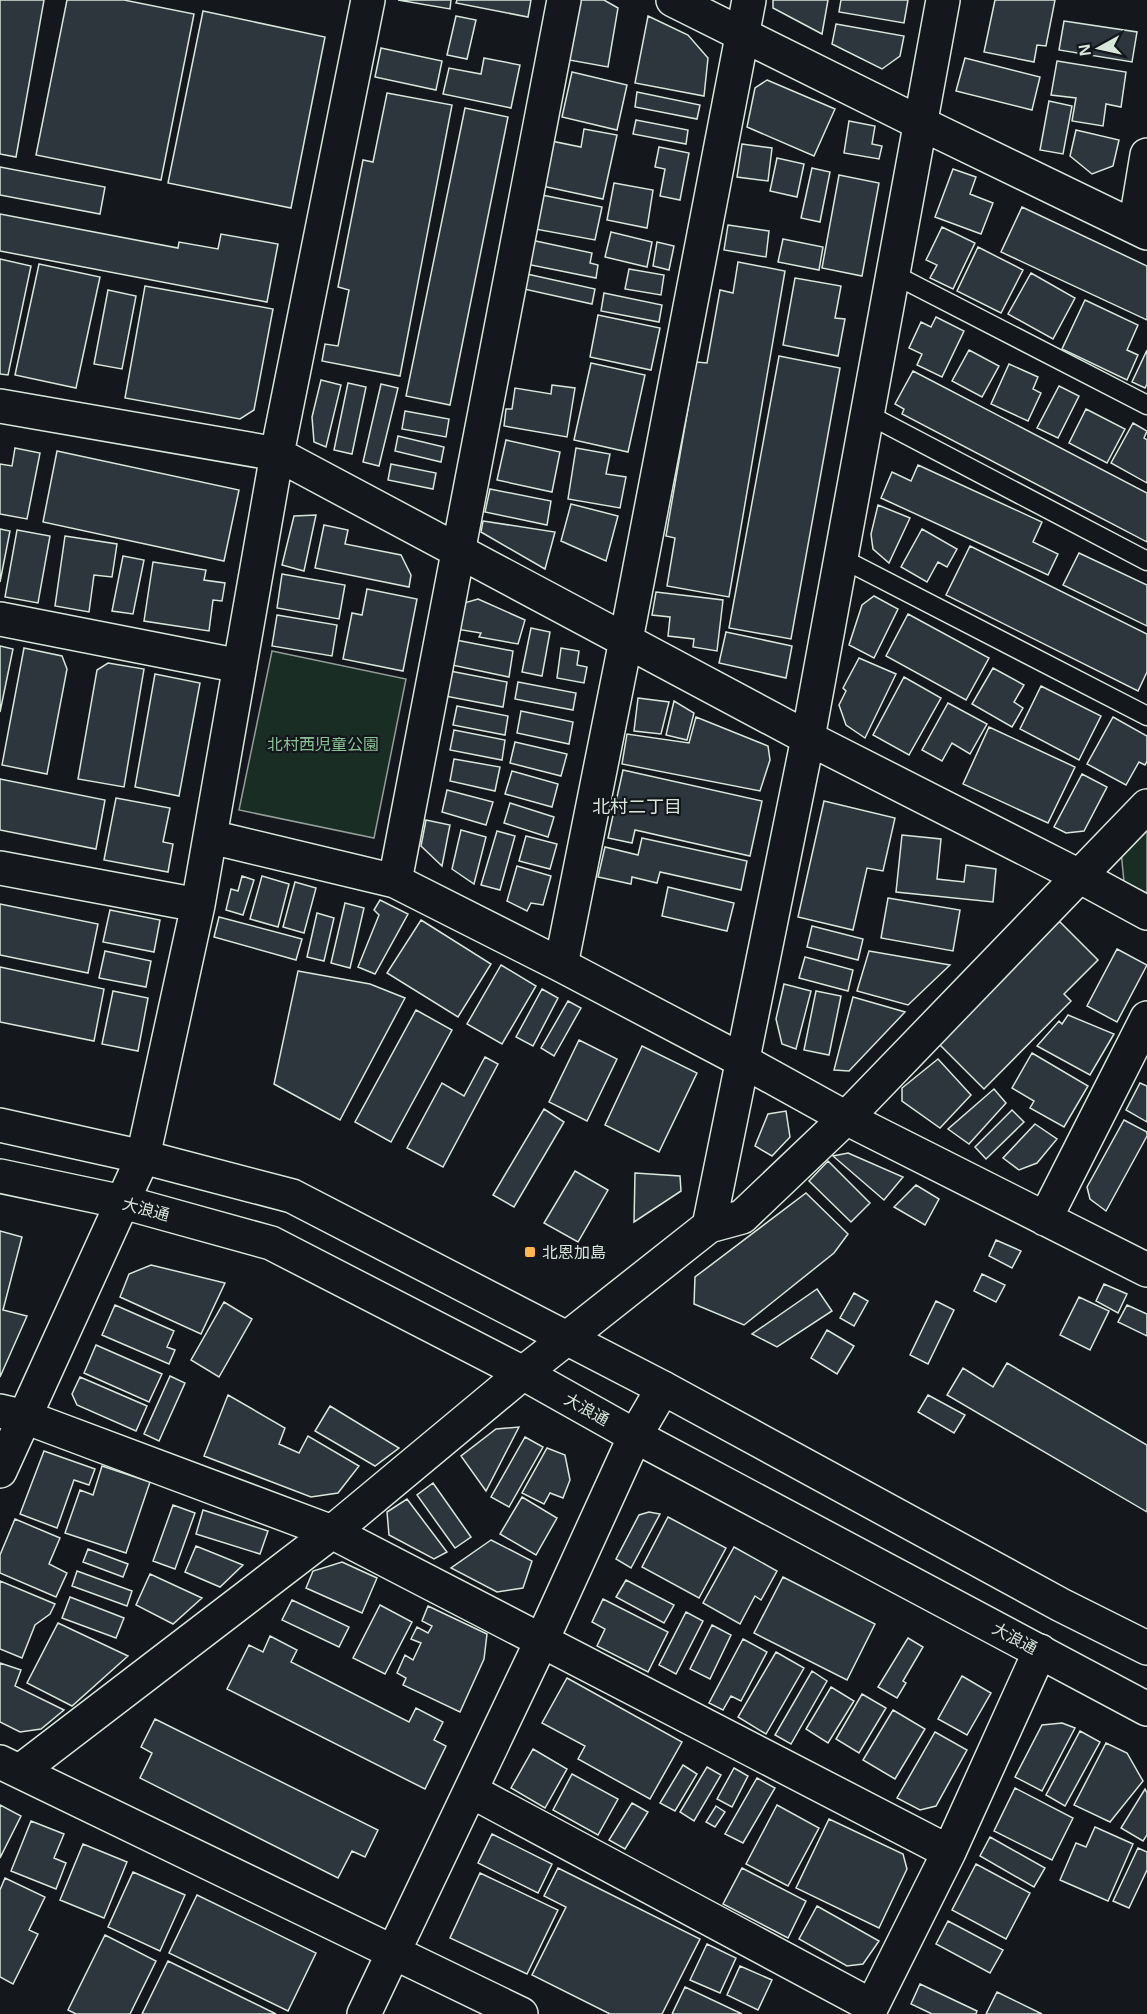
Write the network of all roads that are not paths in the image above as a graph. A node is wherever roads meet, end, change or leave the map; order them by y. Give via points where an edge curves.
1 (368, 0) edge
2 (564, 0) edge
3 (673, 0) edge
4 (749, 0) edge
5 (943, 0) edge
6 (743, 35) junction
7 (920, 123) junction
8 (1147, 155) edge
9 (1141, 230) edge
10 (893, 274) junction
11 (0, 405) edge
12 (1147, 405) edge
13 (867, 414) junction
14 (277, 454) junction
15 (458, 551) junction
16 (841, 558) junction
17 (1147, 561) edge
18 (0, 619) edge
19 (626, 640) junction
20 (240, 666) junction
21 (1147, 716) edge
22 (808, 738) junction
23 (1147, 806) edge
24 (211, 837) junction
25 (0, 868) edge
26 (1079, 876) junction
27 (395, 881) junction
28 (198, 905) junction
29 (1147, 913) edge
30 (561, 965) junction
31 (1147, 1018) edge
32 (743, 1061) junction
33 (846, 1118) junction
34 (0, 1125) edge
35 (143, 1156) junction
36 (0, 1176) edge
37 (123, 1202) junction
38 (1045, 1219) junction
39 (709, 1226) junction
40 (1147, 1270) edge
41 (566, 1339) junction
42 (523, 1373) junction
43 (663, 1388) junction
44 (13, 1414) edge
45 (635, 1436) junction
46 (0, 1471) edge
47 (332, 1532) junction
48 (542, 1641) junction
49 (1147, 1648) edge
50 (1040, 1651) junction
51 (1147, 1709) edge
52 (10, 1767) edge
53 (471, 1791) junction
54 (949, 1852) junction
55 (394, 1952) junction
56 (870, 2010) edge
57 (364, 2014) edge
58 (521, 2014) edge

1 - 14 street
2 - 15 street
3 - 6 street
4 - 6 street
5 - 7 street
6 - 7 street
6 - 19 street
7 - 9 street
7 - 10 street
8 - 9 street
10 - 12 lane
10 - 13 street
11 - 14 street
13 - 16 street
13 - 17 lane
14 - 15 street
14 - 20 street
15 - 19 street
15 - 27 street
16 - 21 lane
16 - 22 street
18 - 20 street
19 - 22 street
19 - 30 street
20 - 24 street
22 - 26 street
22 - 32 street
23 - 26 street
24 - 27 street
24 - 28 street
25 - 28 street
26 - 29 street
26 - 33 street
27 - 30 street
28 - 35 street
30 - 32 street
31 - 38 street
32 - 33 street
32 - 39 street
33 - 38 street
33 - 39 street via 742,1217
34 - 35 street
35 - 37 street
35 - 41 street via 292,1196
36 - 37 street, 大浪通
37 - 42 street, 大浪通 via 271,1243
37 - 44 street
38 - 40 street
39 - 41 street
41 - 42 street
41 - 43 street
42 - 45 street, 大浪通
42 - 47 street
43 - 45 street
43 - 49 street
44 - 46 street
44 - 47 street
45 - 48 street
45 - 50 street, 大浪通
47 - 48 street
47 - 52 street
48 - 53 street
48 - 54 street
50 - 51 street, 大浪通
50 - 54 street
52 - 55 street
53 - 55 street
53 - 56 street
54 - 56 street
55 - 57 street
55 - 58 street

